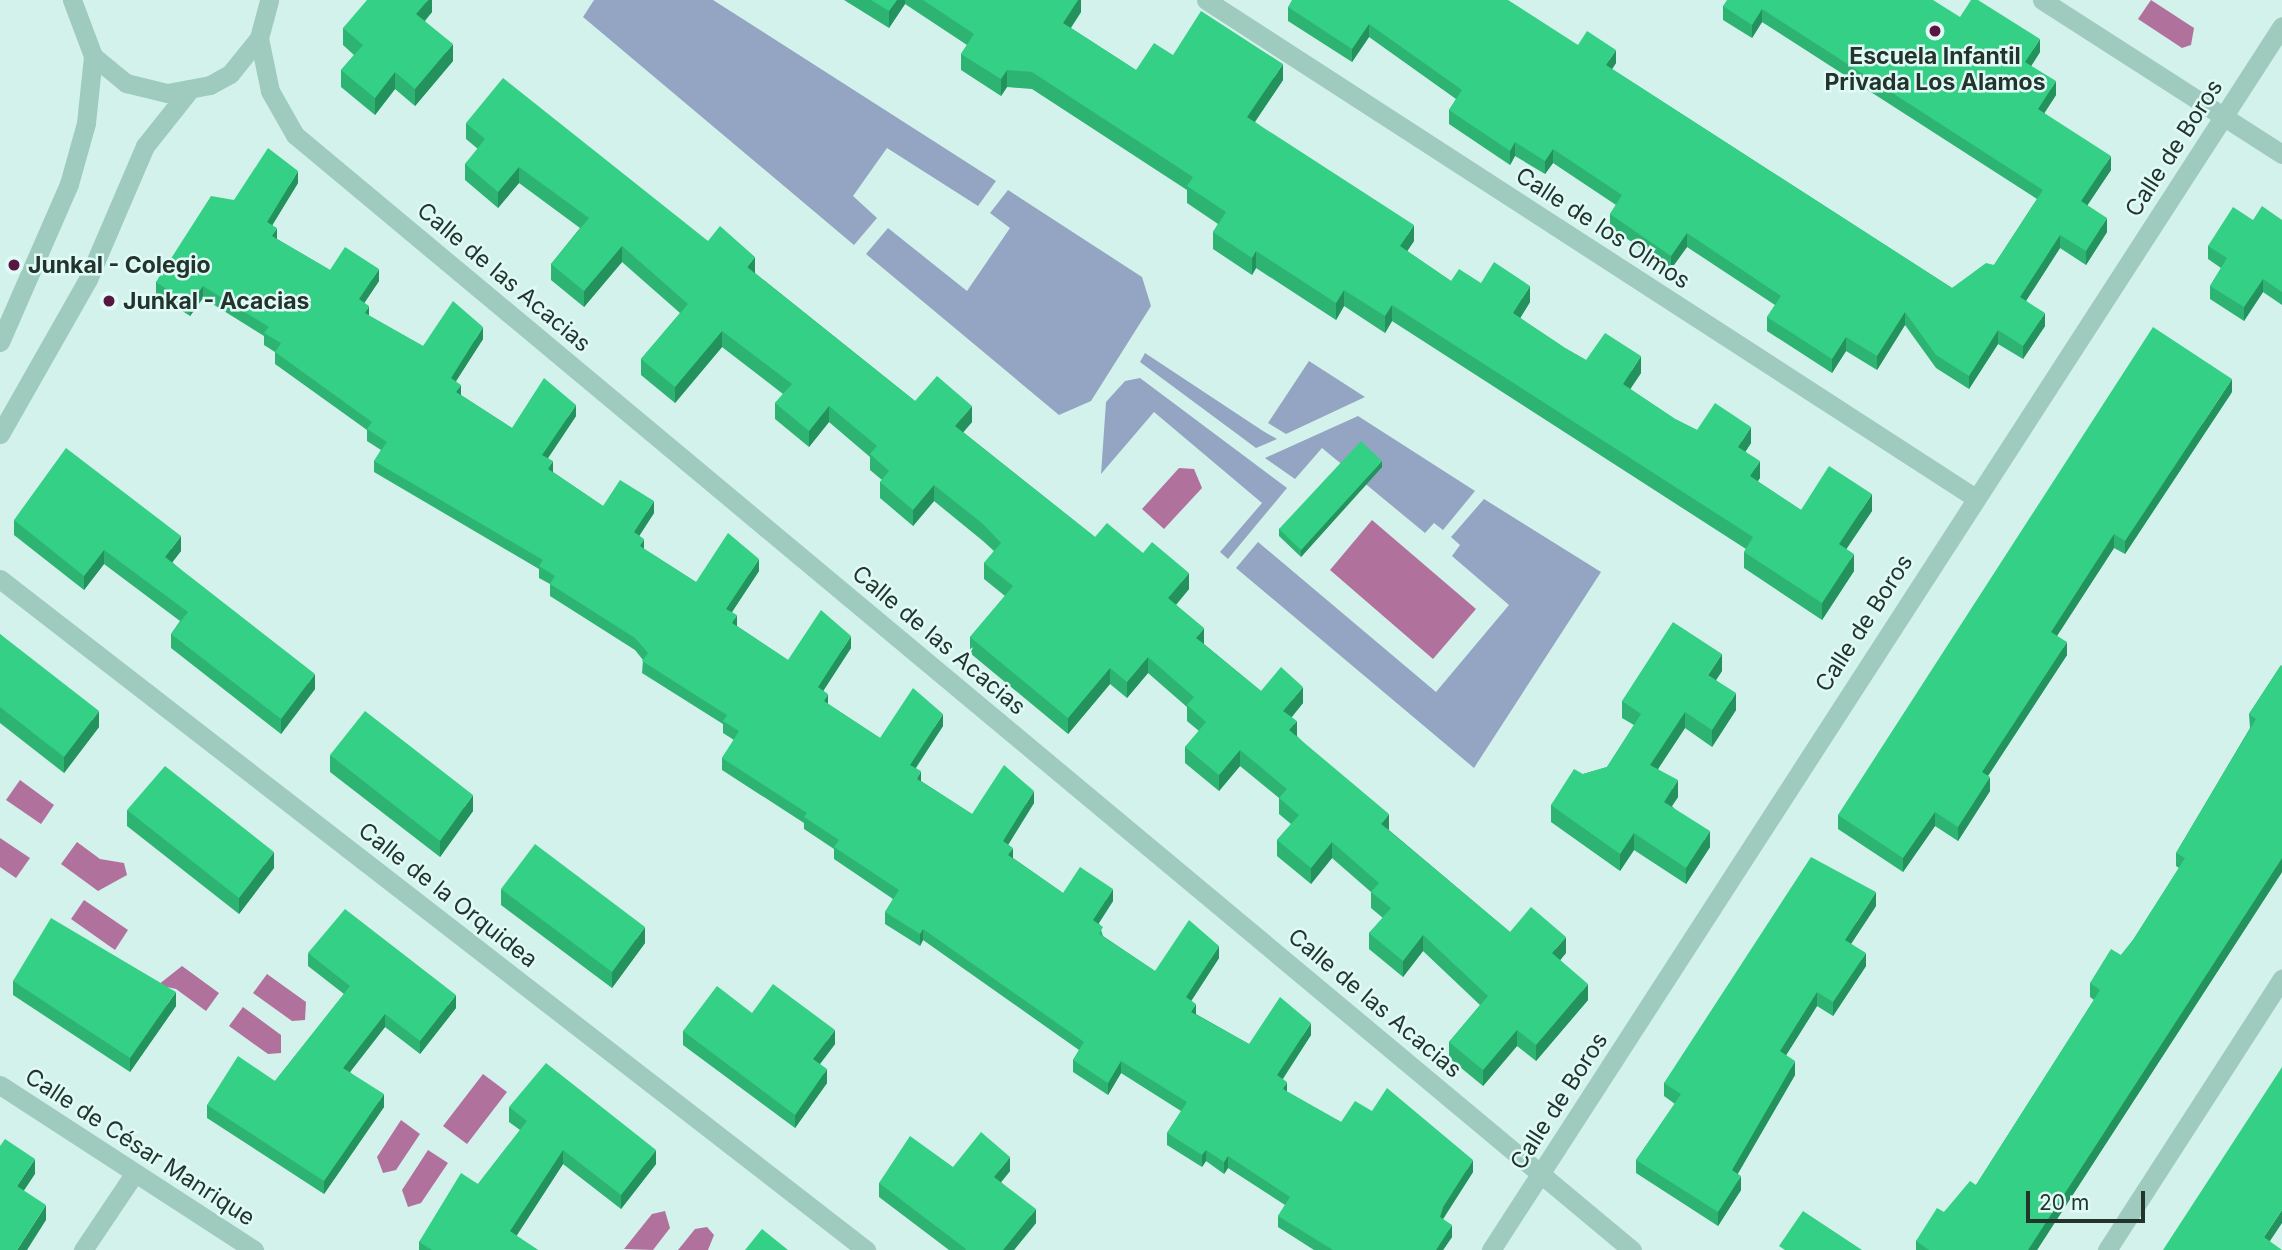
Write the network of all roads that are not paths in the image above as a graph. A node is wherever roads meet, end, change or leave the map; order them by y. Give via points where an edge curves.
1 (72, 0) edge
2 (269, 0) edge
3 (1206, 0) edge
4 (2042, 0) edge
5 (2282, 26) edge
6 (259, 38) junction
7 (93, 56) junction
8 (188, 92) junction
9 (2224, 117) junction
10 (2282, 154) edge
11 (0, 342) edge
12 (0, 434) edge
13 (1974, 496) junction
14 (0, 579) edge
15 (2282, 978) edge
16 (0, 1085) edge
17 (134, 1174) junction
18 (1542, 1174) junction
19 (83, 1250) edge
20 (254, 1250) edge
21 (866, 1250) edge
22 (1491, 1250) edge
23 (1632, 1250) edge
24 (2107, 1250) edge

1 - 7 street
2 - 6 street
3 - 13 street, Calle de los Olmos
4 - 9 street
5 - 9 street, Calle de Boros
6 - 8 street via 230,74
6 - 18 street, Calle de las Acacias via 270,91 295,135
7 - 8 street via 146,90
7 - 11 street via 86,123 69,184
8 - 12 street via 145,146 88,279
9 - 10 street
9 - 13 street, Calle de Boros
13 - 18 street, Calle de Boros
14 - 21 street, Calle de la Orquidea
15 - 24 street
16 - 17 street, Calle de César Manrique
17 - 19 street
17 - 20 street, Calle de César Manrique
18 - 22 street, Calle de Boros
18 - 23 street, Calle de las Acacias

